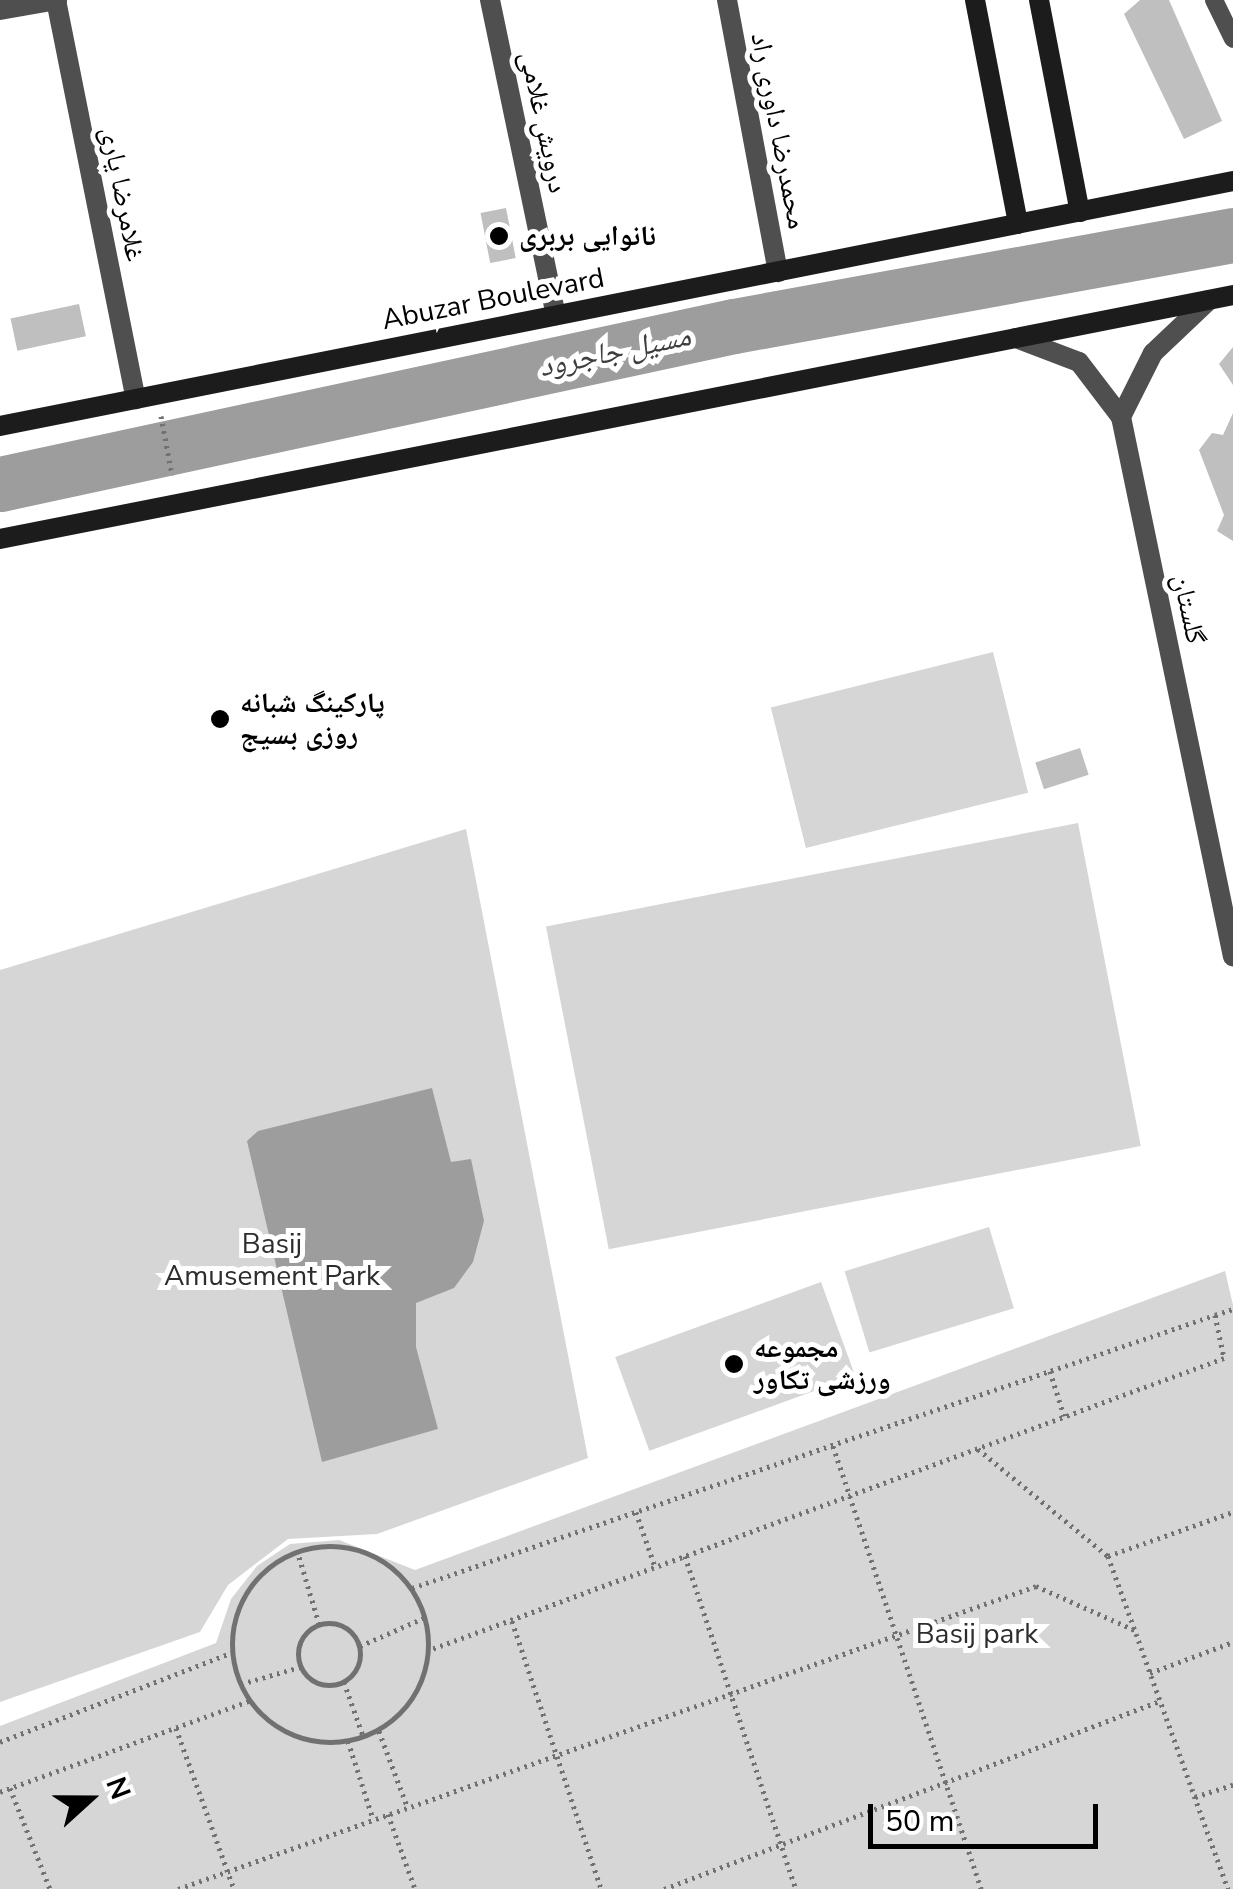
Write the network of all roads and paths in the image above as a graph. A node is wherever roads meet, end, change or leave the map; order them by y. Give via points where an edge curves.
1 (56, 0) edge
2 (490, 0) edge
3 (727, 0) edge
4 (976, 0) edge
5 (1040, 0) edge
6 (1214, 0) edge
7 (0, 10) edge
8 (1233, 39) edge
9 (1233, 180) edge
10 (1080, 212) junction
11 (1018, 224) junction
12 (778, 272) junction
13 (1233, 295) edge
14 (1210, 300) junction
15 (556, 315) junction
16 (1016, 338) junction
17 (136, 398) junction
18 (160, 413) dead end
19 (1122, 417) junction
20 (0, 426) edge
21 (172, 475) dead end
22 (0, 540) edge
23 (1233, 957) edge
24 (1233, 1309) edge
25 (1215, 1316) junction
26 (1050, 1371) junction
27 (1065, 1417) junction
28 (832, 1445) junction
29 (977, 1449) junction
30 (850, 1496) junction
31 (636, 1512) junction
32 (1233, 1512) edge
33 (296, 1550) junction
34 (684, 1556) junction
35 (1108, 1556) junction
36 (655, 1568) junction
37 (412, 1588) junction
38 (426, 1618) junction
39 (512, 1620) junction
40 (318, 1624) junction
41 (1134, 1630) junction
42 (896, 1635) junction
43 (1233, 1642) edge
44 (360, 1646) junction
45 (429, 1650) junction
46 (232, 1653) junction
47 (300, 1666) junction
48 (1150, 1673) junction
49 (344, 1682) junction
50 (240, 1684) junction
51 (730, 1693) junction
52 (250, 1700) junction
53 (1160, 1701) junction
54 (176, 1728) junction
55 (379, 1730) junction
56 (363, 1736) junction
57 (0, 1742) edge
58 (348, 1742) junction
59 (556, 1754) junction
60 (945, 1782) junction
61 (1233, 1785) edge
62 (10, 1788) junction
63 (0, 1792) edge
64 (1195, 1797) junction
65 (407, 1806) junction
66 (388, 1814) junction
67 (374, 1819) junction
68 (781, 1844) junction
69 (227, 1871) junction
70 (50, 1889) edge
71 (178, 1889) edge
72 (234, 1889) edge
73 (415, 1889) edge
74 (601, 1889) edge
75 (664, 1889) edge
76 (796, 1889) edge
77 (980, 1889) edge
78 (1228, 1889) edge

1 - 7 street
1 - 17 street, غلامرضا یاری
2 - 15 street, درویش غلامی
3 - 12 street, محمدرضا داوری راد
4 - 11 main road
5 - 10 main road
6 - 8 lane
9 - 10 main road, Abuzar Boulevard
10 - 11 main road, Abuzar Boulevard
11 - 12 main road, Abuzar Boulevard
12 - 15 main road, Abuzar Boulevard
13 - 14 main road
14 - 16 main road
14 - 19 street via 1153,353
15 - 17 main road, Abuzar Boulevard
16 - 19 street via 1078,362
16 - 22 main road
17 - 20 main road, Abuzar Boulevard
18 - 21 path
19 - 23 street, گلستان
24 - 25 path
25 - 26 path
25 - 27 path via 1224,1358
26 - 27 path
26 - 28 path
27 - 29 path
28 - 30 path
28 - 31 path
29 - 30 path
29 - 35 path
30 - 34 path
30 - 42 path
31 - 36 path
31 - 37 path
32 - 35 path
33 - 37 path via 361,1550
33 - 40 path
33 - 46 path via 247,1590
34 - 36 path
34 - 51 path
35 - 41 path
36 - 39 path
37 - 38 path
38 - 44 path
38 - 45 path
39 - 45 path
39 - 59 path
40 - 44 path via 340,1624
40 - 47 path via 302,1636
41 - 42 path via 1036,1586
41 - 48 path
42 - 51 path
42 - 60 path
43 - 48 path
44 - 49 path via 358,1667
45 - 55 path via 413,1696
46 - 50 path
46 - 57 path
47 - 49 path via 324,1685
47 - 50 path
48 - 53 path
49 - 56 path
50 - 52 path
51 - 59 path
51 - 68 path
52 - 54 path
52 - 58 path via 284,1732
53 - 60 path
53 - 64 path
54 - 62 path
54 - 69 path
55 - 56 path
55 - 65 path
56 - 58 path
58 - 67 path
59 - 65 path
59 - 74 path
60 - 68 path
60 - 77 path
61 - 64 path
62 - 63 path
62 - 70 path
64 - 78 path
65 - 66 path
66 - 67 path
66 - 73 path
67 - 69 path
68 - 75 path
68 - 76 path
69 - 71 path
69 - 72 path

